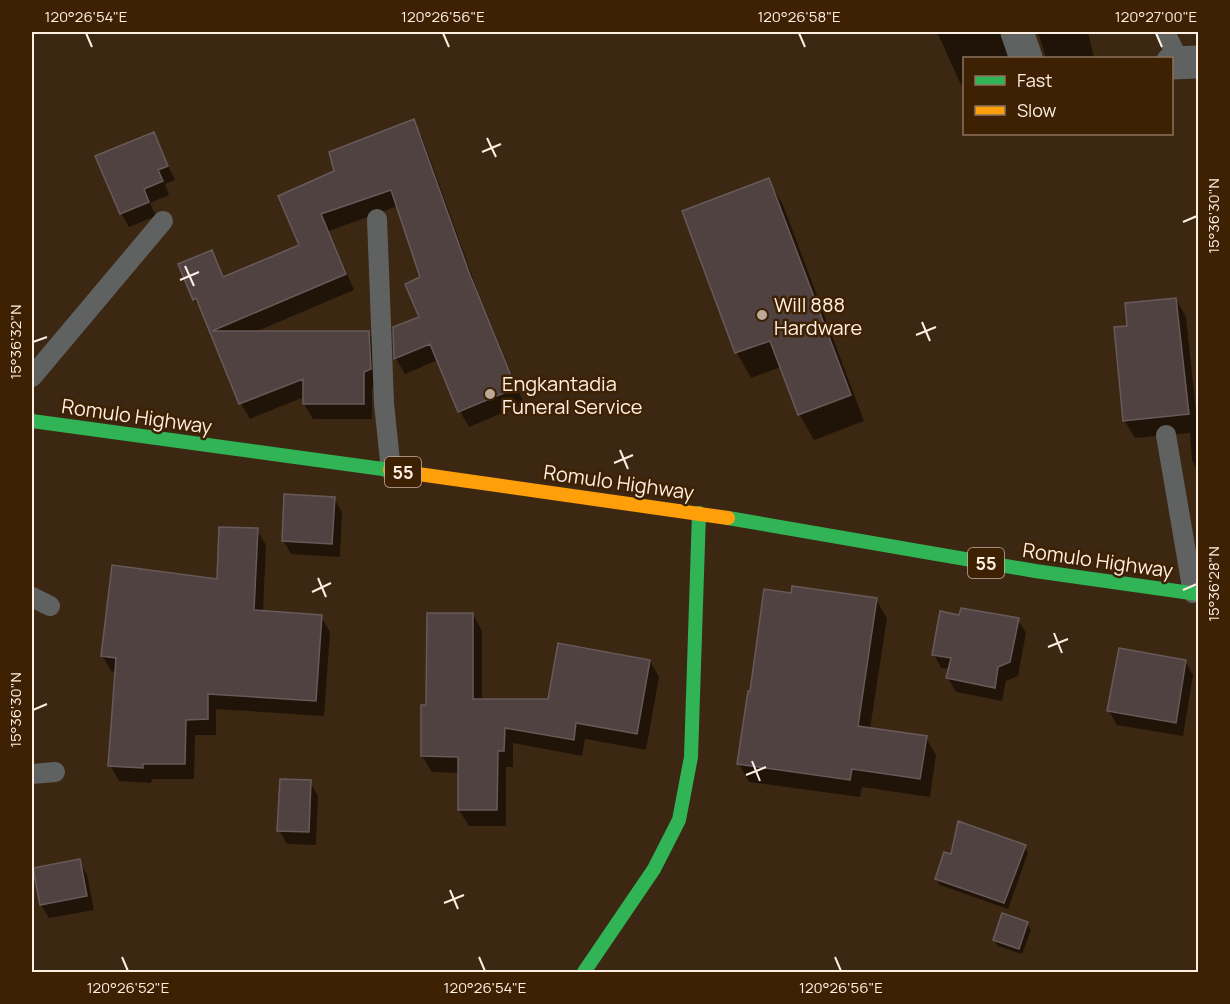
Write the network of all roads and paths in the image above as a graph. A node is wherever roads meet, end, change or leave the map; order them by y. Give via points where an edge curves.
1 (1017, 32) edge
2 (1166, 32) edge
3 (1026, 57) edge
4 (1183, 63) edge
5 (377, 219) dead end
6 (163, 221) dead end
7 (32, 377) edge
8 (32, 421) edge
9 (1166, 435) dead end
10 (391, 471) junction
11 (699, 513) junction
12 (1196, 594) edge
13 (32, 597) edge
14 (50, 606) dead end
15 (56, 772) dead end
16 (32, 774) edge
17 (584, 972) edge

1 - 3 street
2 - 4 lane
5 - 10 lane via 384,403
6 - 7 lane
8 - 10 main road, Romulo Highway / 55
9 - 12 lane
10 - 11 main road, Romulo Highway / 55
11 - 12 main road, Romulo Highway / 55 via 1035,571
11 - 17 main road via 691,757 680,820 654,869
13 - 14 lane
15 - 16 lane

